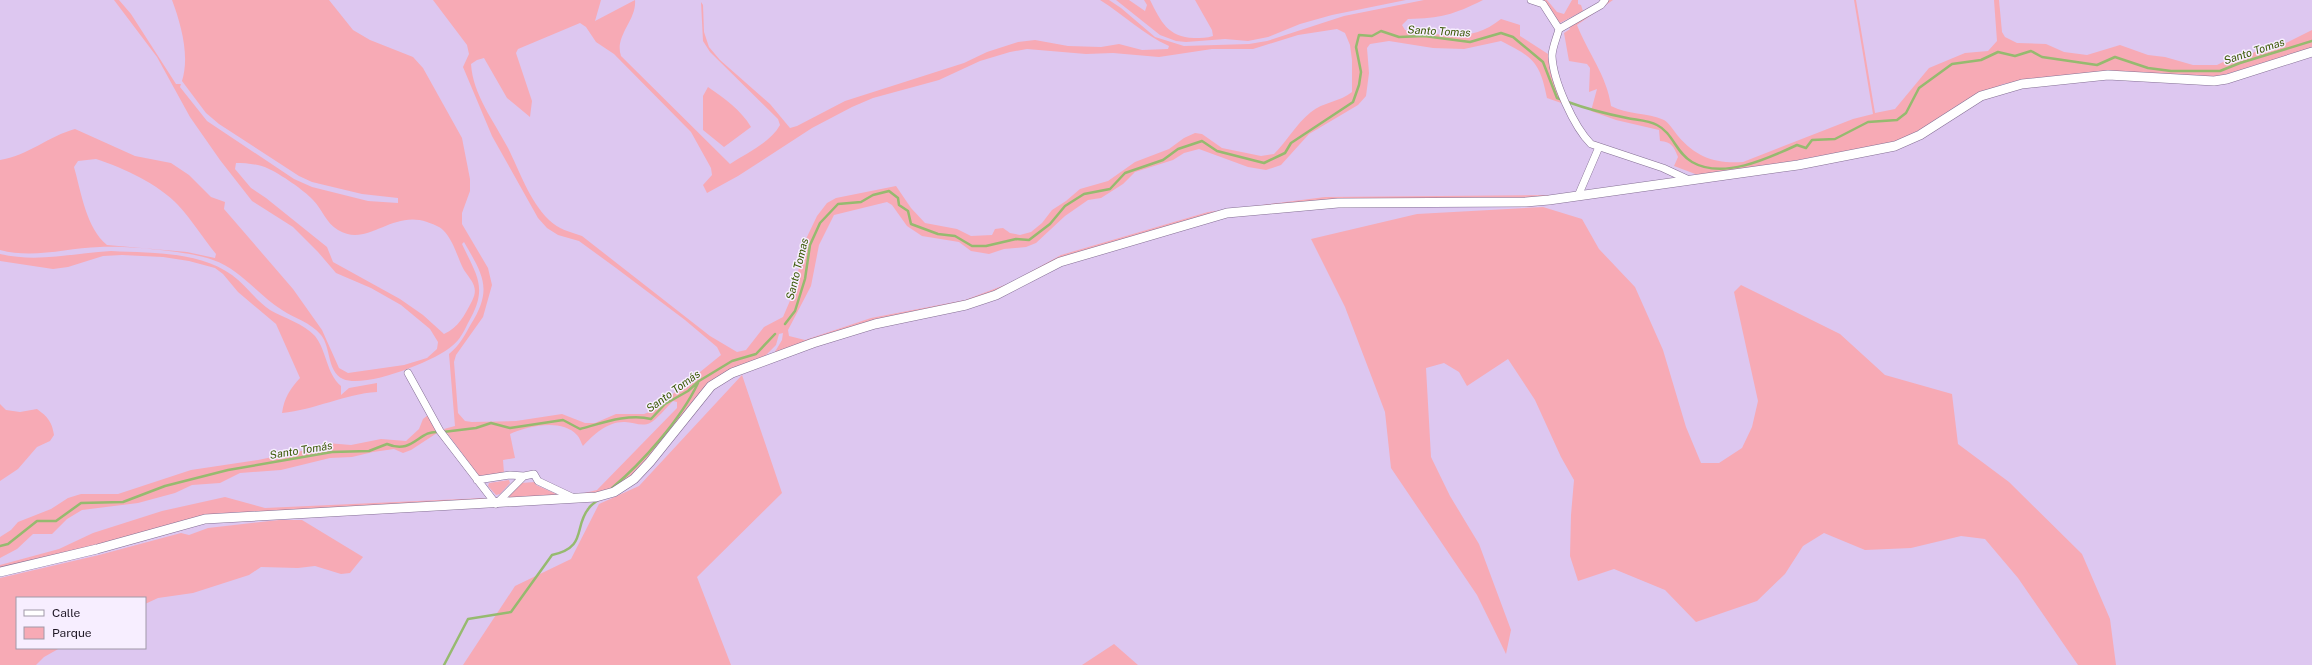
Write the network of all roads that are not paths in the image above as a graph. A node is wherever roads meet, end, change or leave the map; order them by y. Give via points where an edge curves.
1 (1530, 0) edge
2 (1605, 0) edge
3 (1559, 29) junction
4 (2312, 52) edge
5 (1599, 147) junction
6 (1689, 180) junction
7 (1578, 196) junction
8 (408, 373) dead end
9 (524, 476) junction
10 (477, 480) junction
11 (577, 499) junction
12 (496, 504) junction
13 (0, 572) edge

1 - 3 street via 1543,4
2 - 3 street via 1601,5
3 - 5 street via 1552,55 1562,92 1584,137
4 - 6 street via 2214,81 2108,75 2022,84 1981,96 1920,135 1895,146 1798,165
5 - 6 street via 1663,168
5 - 7 street
6 - 7 street
7 - 11 street via 1526,202 1338,203 1226,213 1094,251 1060,262 996,295 973,303 875,324 813,343 732,373 711,386 634,479 614,492
8 - 10 street via 440,431
9 - 10 street via 510,475
9 - 11 street via 534,474 538,481
9 - 12 street
10 - 12 street
11 - 12 street
12 - 13 street via 206,519

